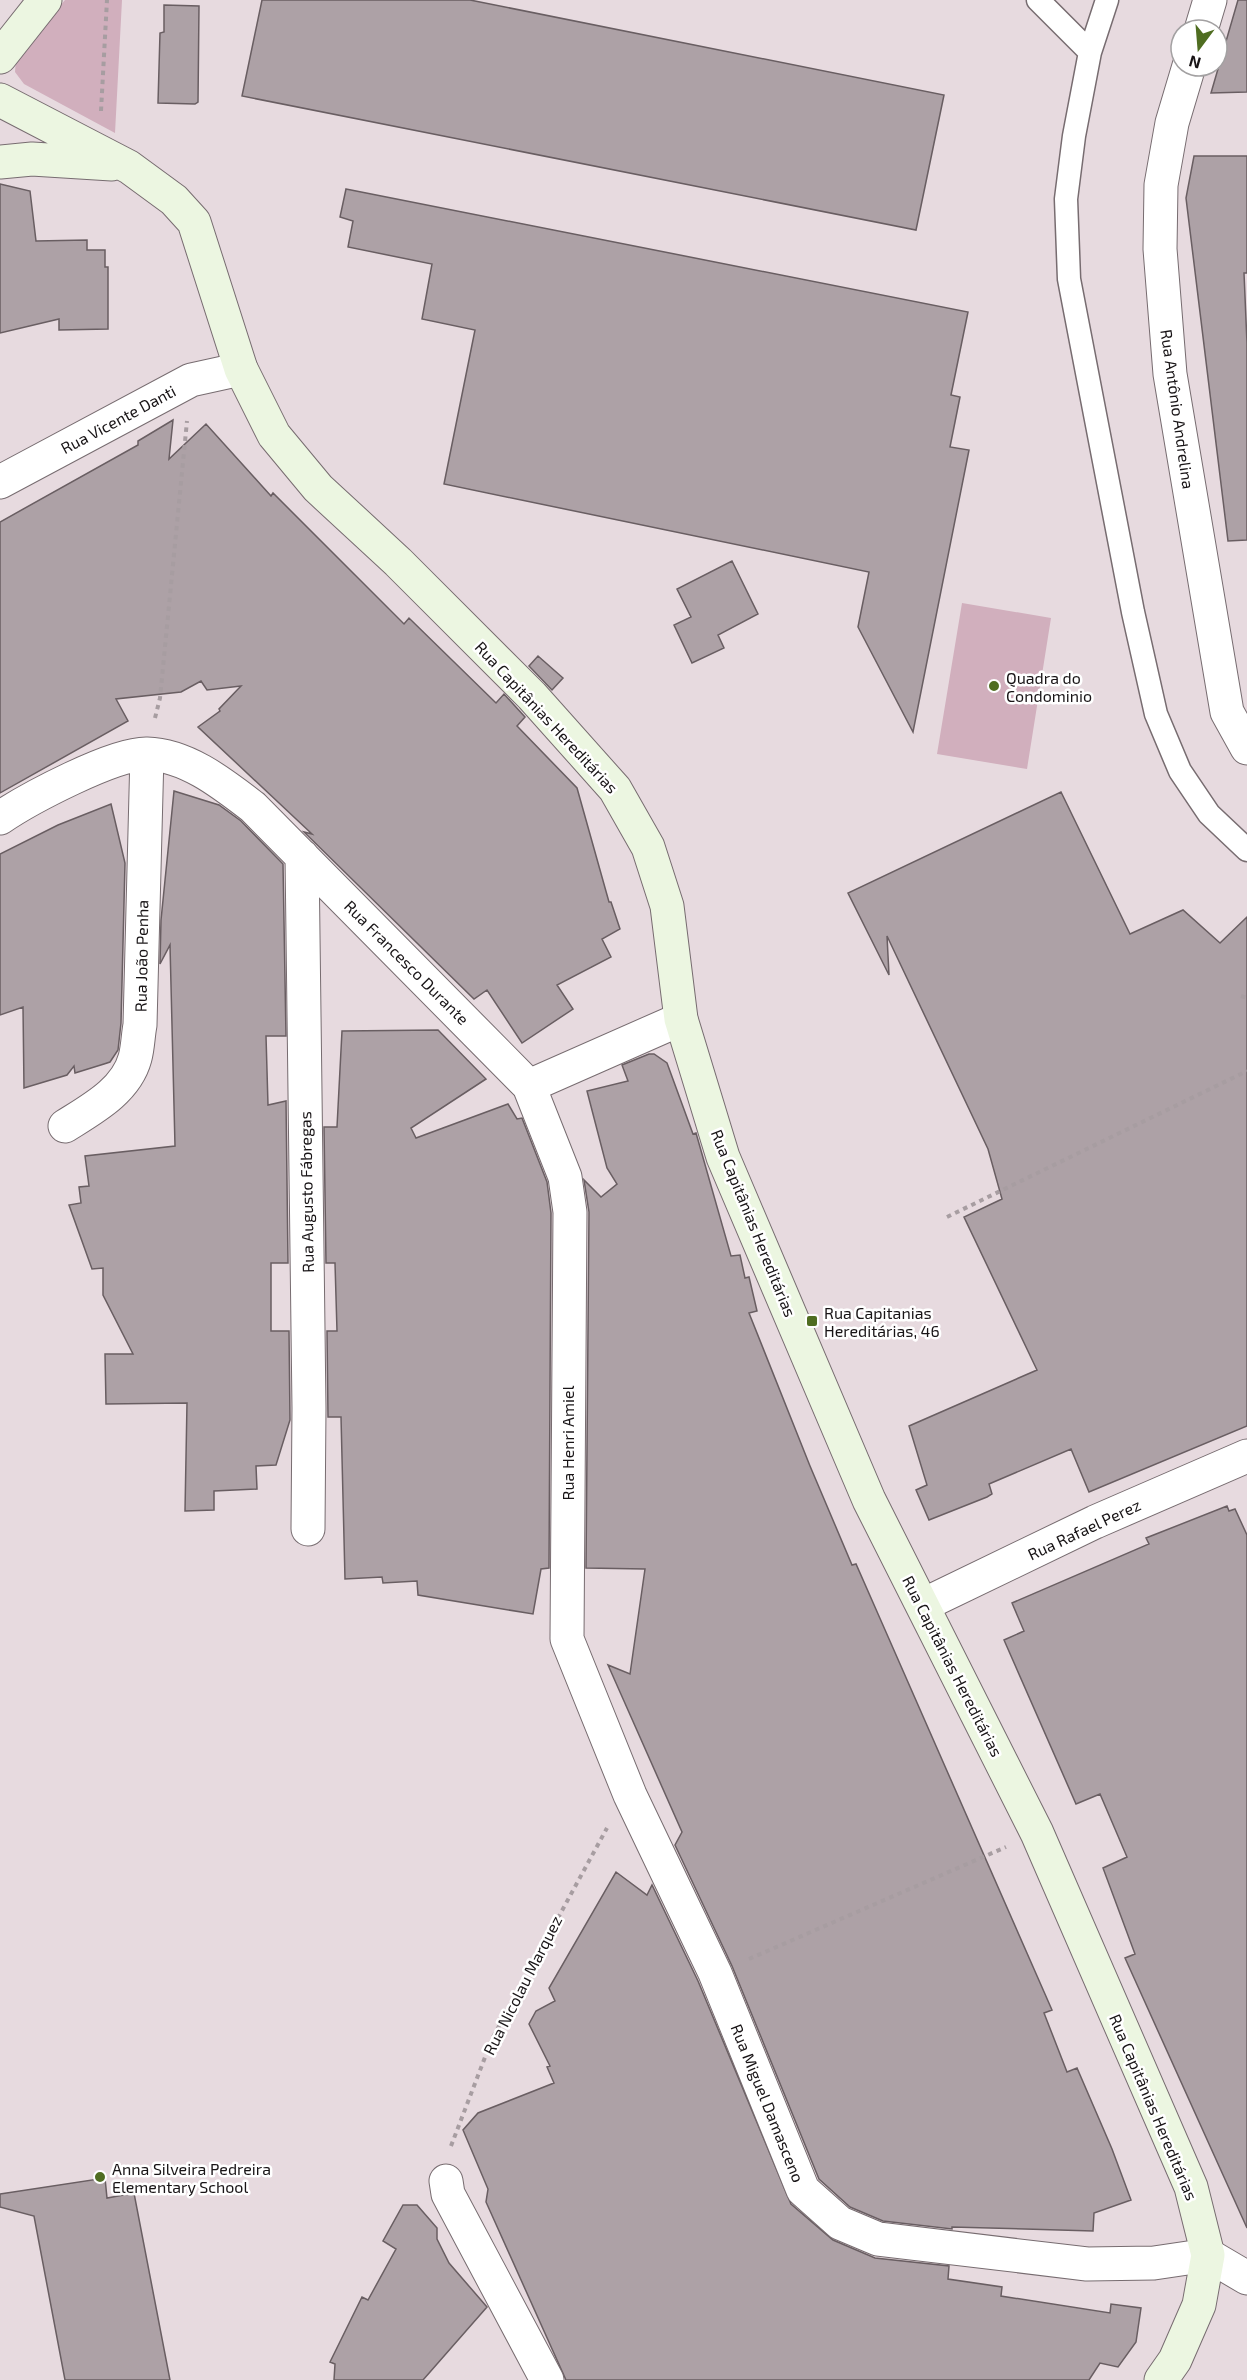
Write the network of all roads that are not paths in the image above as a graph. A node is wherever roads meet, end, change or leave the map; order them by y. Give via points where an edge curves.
1 (45, 0) edge
2 (1038, 0) edge
3 (1107, 0) edge
4 (1210, 0) edge
5 (1205, 18) edge
6 (1090, 52) junction
7 (0, 57) edge
8 (1186, 78) edge
9 (0, 100) edge
10 (0, 162) edge
11 (129, 167) junction
12 (241, 369) junction
13 (0, 482) edge
14 (1247, 748) edge
15 (147, 754) junction
16 (0, 818) edge
17 (1247, 850) edge
18 (302, 856) junction
19 (681, 1019) junction
20 (529, 1086) junction
21 (66, 1126) dead end
22 (1247, 1456) edge
23 (308, 1529) dead end
24 (923, 1605) junction
25 (630, 1795) joint
26 (446, 2181) road end
27 (1208, 2255) junction
28 (1247, 2278) edge
29 (547, 2380) edge
30 (1161, 2380) edge

1 - 7 street
2 - 6 lane
3 - 6 lane
4 - 5 street
6 - 17 lane via 1066,199 1069,279 1131,601 1156,714 1180,771 1209,814
8 - 14 street, Rua Antônio Andrelina via 1172,123 1161,185 1160,249 1170,374 1227,712
9 - 11 street, Rua Capitânias Hereditárias
10 - 11 street, Rua Capitânias Hereditárias via 81,160
11 - 12 street, Rua Capitânias Hereditárias via 174,201 194,222
12 - 13 street, Rua Vicente Danti via 191,380
12 - 19 street, Rua Capitânias Hereditárias via 274,435 318,488 532,696 615,789 648,847 667,906
15 - 16 street via 110,763 29,798
15 - 18 street, Rua Francesco Durante via 186,764 216,778 253,807
15 - 21 street, Rua João Penha via 140,1025 135,1058 127,1077 106,1100
18 - 20 street, Rua Francesco Durante
18 - 23 street, Rua Augusto Fábregas
19 - 20 street
19 - 24 street, Rua Capitânias Hereditárias via 723,1157 869,1500
20 - 25 street, Rua Henri Amiel via 565,1176 570,1212 567,1640
22 - 24 street, Rua Rafael Perez via 1095,1522
24 - 27 street, Rua Capitânias Hereditárias via 1037,1833 1191,2187
25 - 27 street, Rua Miguel Damasceno via 716,1973 804,2190 840,2223 878,2239 1087,2264 1155,2263
26 - 29 street via 448,2194
27 - 28 street
27 - 30 street, Rua Capitânias Hereditárias via 1199,2305 1175,2360

